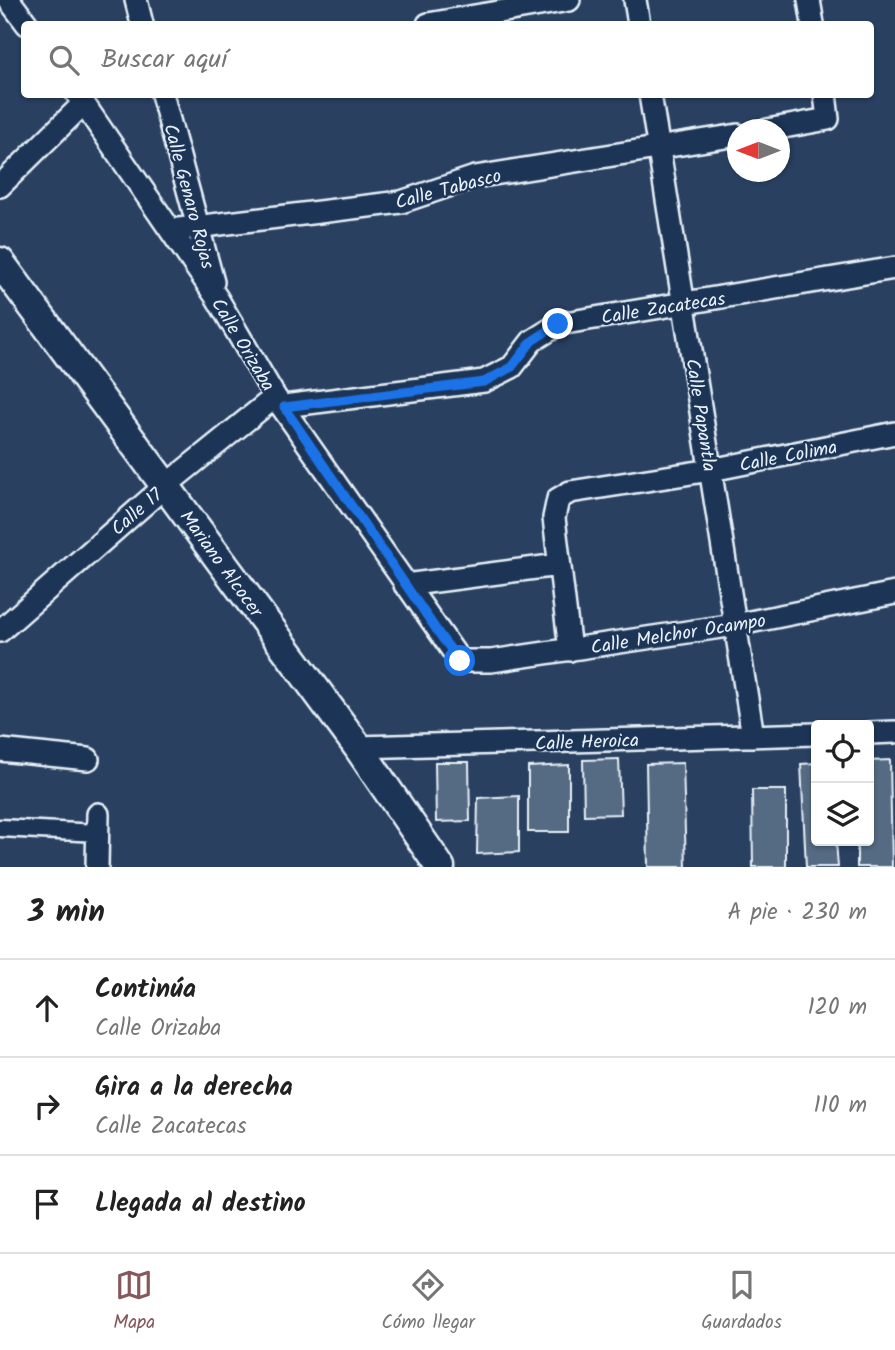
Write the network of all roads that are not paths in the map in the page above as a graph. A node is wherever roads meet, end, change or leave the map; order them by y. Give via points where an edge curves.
1 (9, 0) edge
2 (136, 0) edge
3 (569, 0) edge
4 (635, 0) edge
5 (809, 0) edge
6 (25, 21) edge
7 (141, 21) edge
8 (446, 21) edge
9 (638, 21) edge
10 (812, 21) edge
11 (163, 98) edge
12 (651, 98) edge
13 (825, 98) edge
14 (80, 99) edge
15 (790, 126) edge
16 (727, 137) edge
17 (659, 148) junction
18 (0, 186) edge
19 (198, 226) junction
20 (171, 230) junction
21 (0, 262) edge
22 (895, 268) edge
23 (218, 298) junction
24 (684, 303) junction
25 (279, 402) junction
26 (895, 433) edge
27 (710, 470) junction
28 (165, 486) junction
29 (559, 565) junction
30 (405, 585) junction
31 (895, 593) edge
32 (735, 625) junction
33 (0, 631) edge
34 (570, 650) junction
35 (460, 661) joint
36 (895, 732) edge
37 (874, 733) edge
38 (811, 734) edge
39 (753, 736) junction
40 (358, 747) junction
41 (0, 750) edge
42 (88, 759) dead end
43 (98, 824) joint
44 (0, 828) edge
45 (97, 867) edge
46 (440, 867) edge

1 - 6 street
2 - 7 street
3 - 8 street
4 - 9 street
5 - 10 street
11 - 19 street, Calle Genaro Rojas
12 - 17 street, Calle Papantla
13 - 15 street via 828,119
14 - 18 street
14 - 20 street, Calle Orizaba
16 - 17 street, Calle Tabasco
17 - 19 street, Calle Tabasco via 475,177 401,202
17 - 24 street, Calle Papantla
19 - 20 street, Calle Tabasco
19 - 23 street, Calle Genaro Rojas
20 - 23 street, Calle Orizaba
21 - 28 main road, Mariano Alcocer
22 - 24 street, Calle Zacatecas
23 - 25 street, Calle Orizaba
24 - 25 street, Calle Zacatecas via 558,324 532,341 512,367 484,382
24 - 27 street, Calle Papantla
25 - 28 street, Calle 17
25 - 30 street, Calle Orizaba
26 - 27 street, Calle Colima
27 - 29 street, Calle Colima via 570,492 558,499 554,518
27 - 32 street, Calle Papantla
28 - 33 street, Calle 17
28 - 40 main road, Mariano Alcocer
29 - 30 street
29 - 34 street
30 - 35 street, Calle Orizaba
31 - 32 street, Calle Melchor Ocampo
32 - 34 street, Calle Melchor Ocampo
32 - 39 street, Calle Papantla
34 - 35 street, Calle Melchor Ocampo
36 - 37 street
38 - 39 street, Calle Heroica
39 - 40 street, Calle Heroica
40 - 46 main road, Mariano Alcocer
41 - 42 street
43 - 44 street
43 - 45 street

